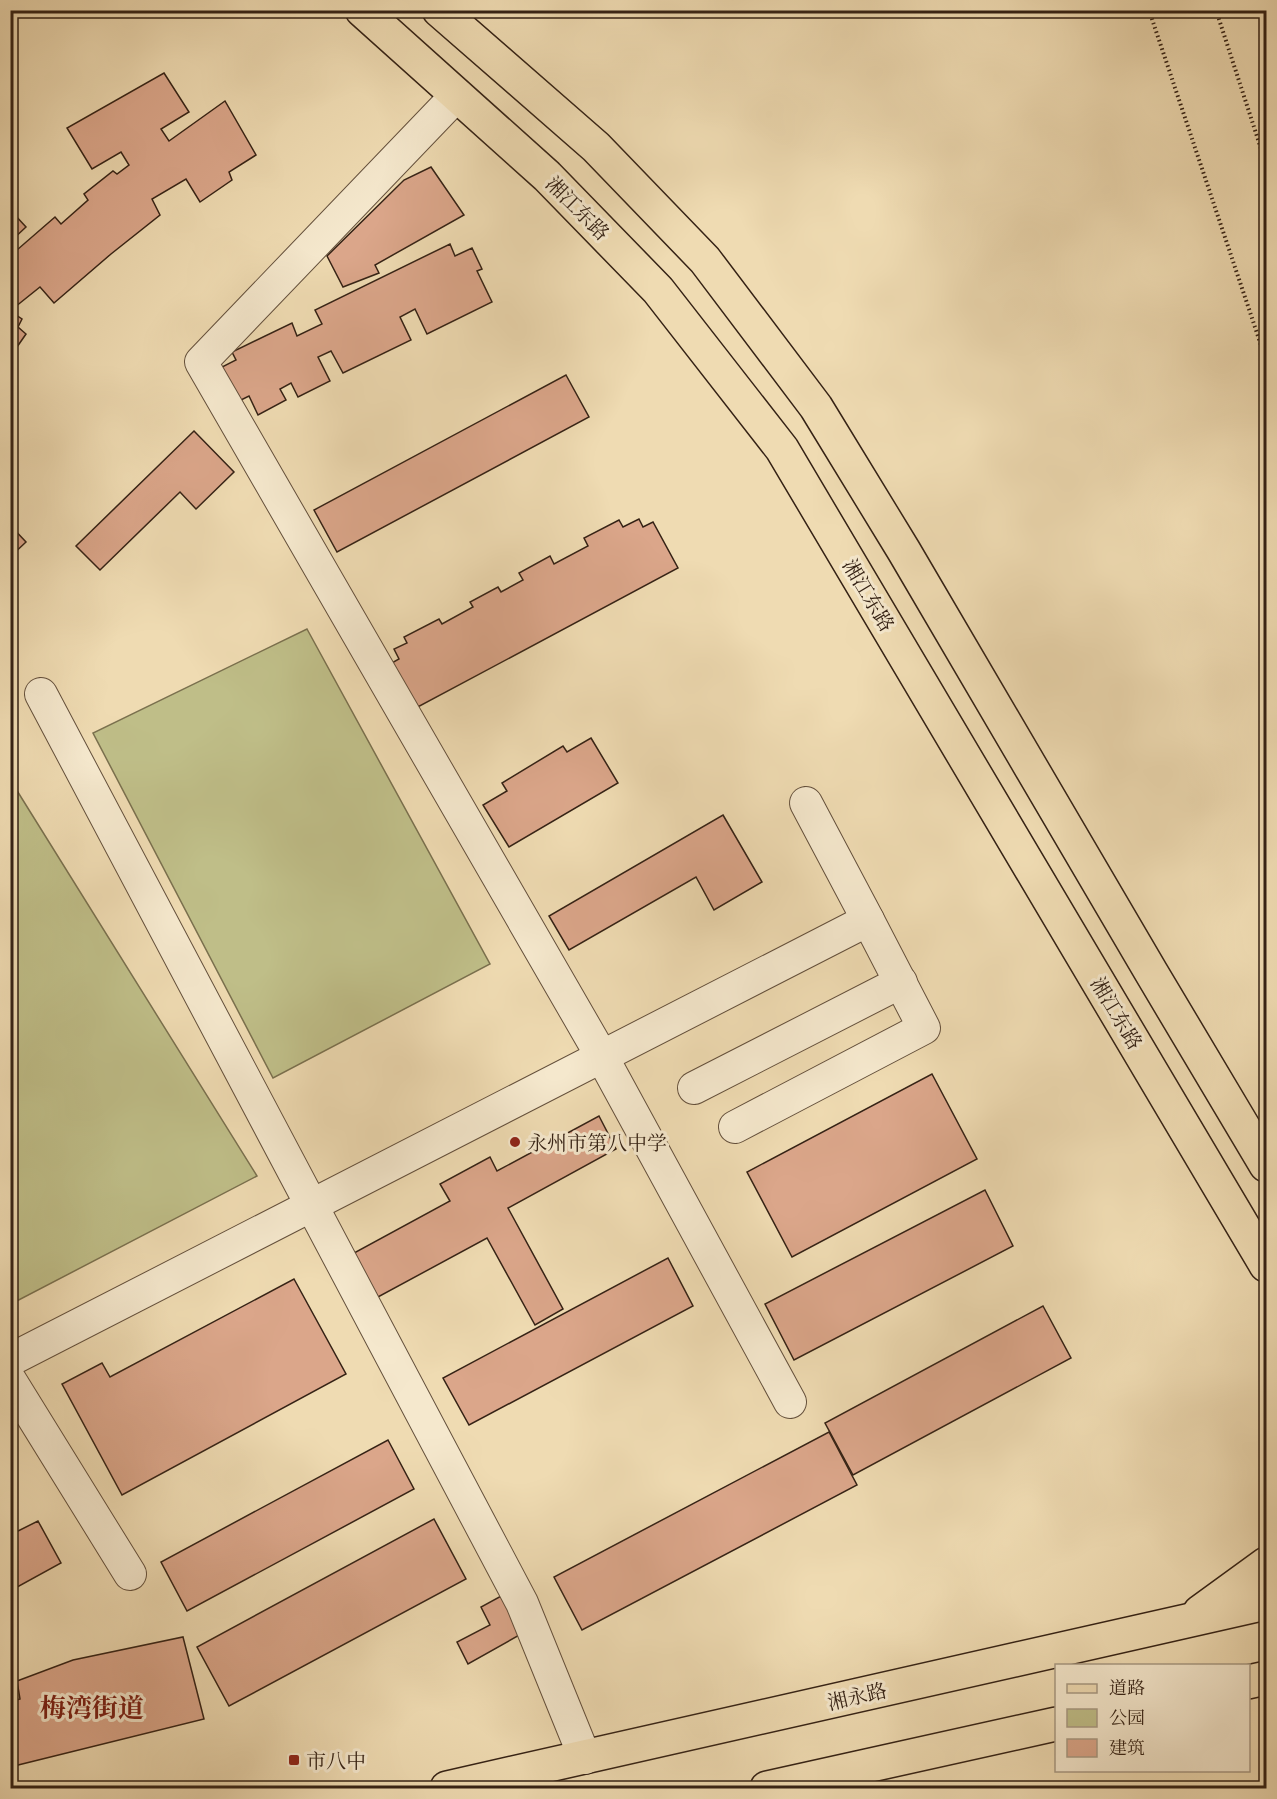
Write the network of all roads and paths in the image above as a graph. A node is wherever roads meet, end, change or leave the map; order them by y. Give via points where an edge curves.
1 (362, 10) edge
2 (439, 10) edge
3 (1149, 10) edge
4 (1216, 10) edge
5 (457, 95) junction
6 (1266, 164) edge
7 (1266, 360) edge
8 (41, 694) dead end
9 (806, 803) dead end
10 (868, 920) junction
11 (901, 982) junction
12 (601, 1055) junction
13 (694, 1088) dead end
14 (735, 1127) dead end
15 (1266, 1165) edge
16 (311, 1205) junction
17 (1266, 1265) edge
18 (10, 1360) edge
19 (10, 1380) edge
20 (790, 1402) dead end
21 (1266, 1564) edge
22 (129, 1574) dead end
23 (1266, 1603) edge
24 (1189, 1620) junction
25 (1266, 1678) edge
26 (1250, 1682) edge
27 (1055, 1724) edge
28 (585, 1758) junction
29 (447, 1788) edge
30 (767, 1788) edge

1 - 5 main road, 湘江东路
2 - 15 main road via 596,147 705,260 816,407
3 - 7 path
4 - 6 path
5 - 12 lane via 201,362
5 - 17 main road, 湘江东路 via 547,176 658,290 782,449
8 - 16 lane
9 - 10 lane
10 - 11 lane
10 - 12 lane
11 - 13 lane
11 - 14 lane via 924,1028
12 - 16 lane
12 - 20 lane
16 - 18 lane
16 - 28 lane via 522,1604
19 - 22 lane
21 - 24 main road
23 - 24 main road, 湘永路
24 - 28 main road, 湘永路
25 - 26 main road
27 - 30 main road
28 - 29 main road, 湘永路

